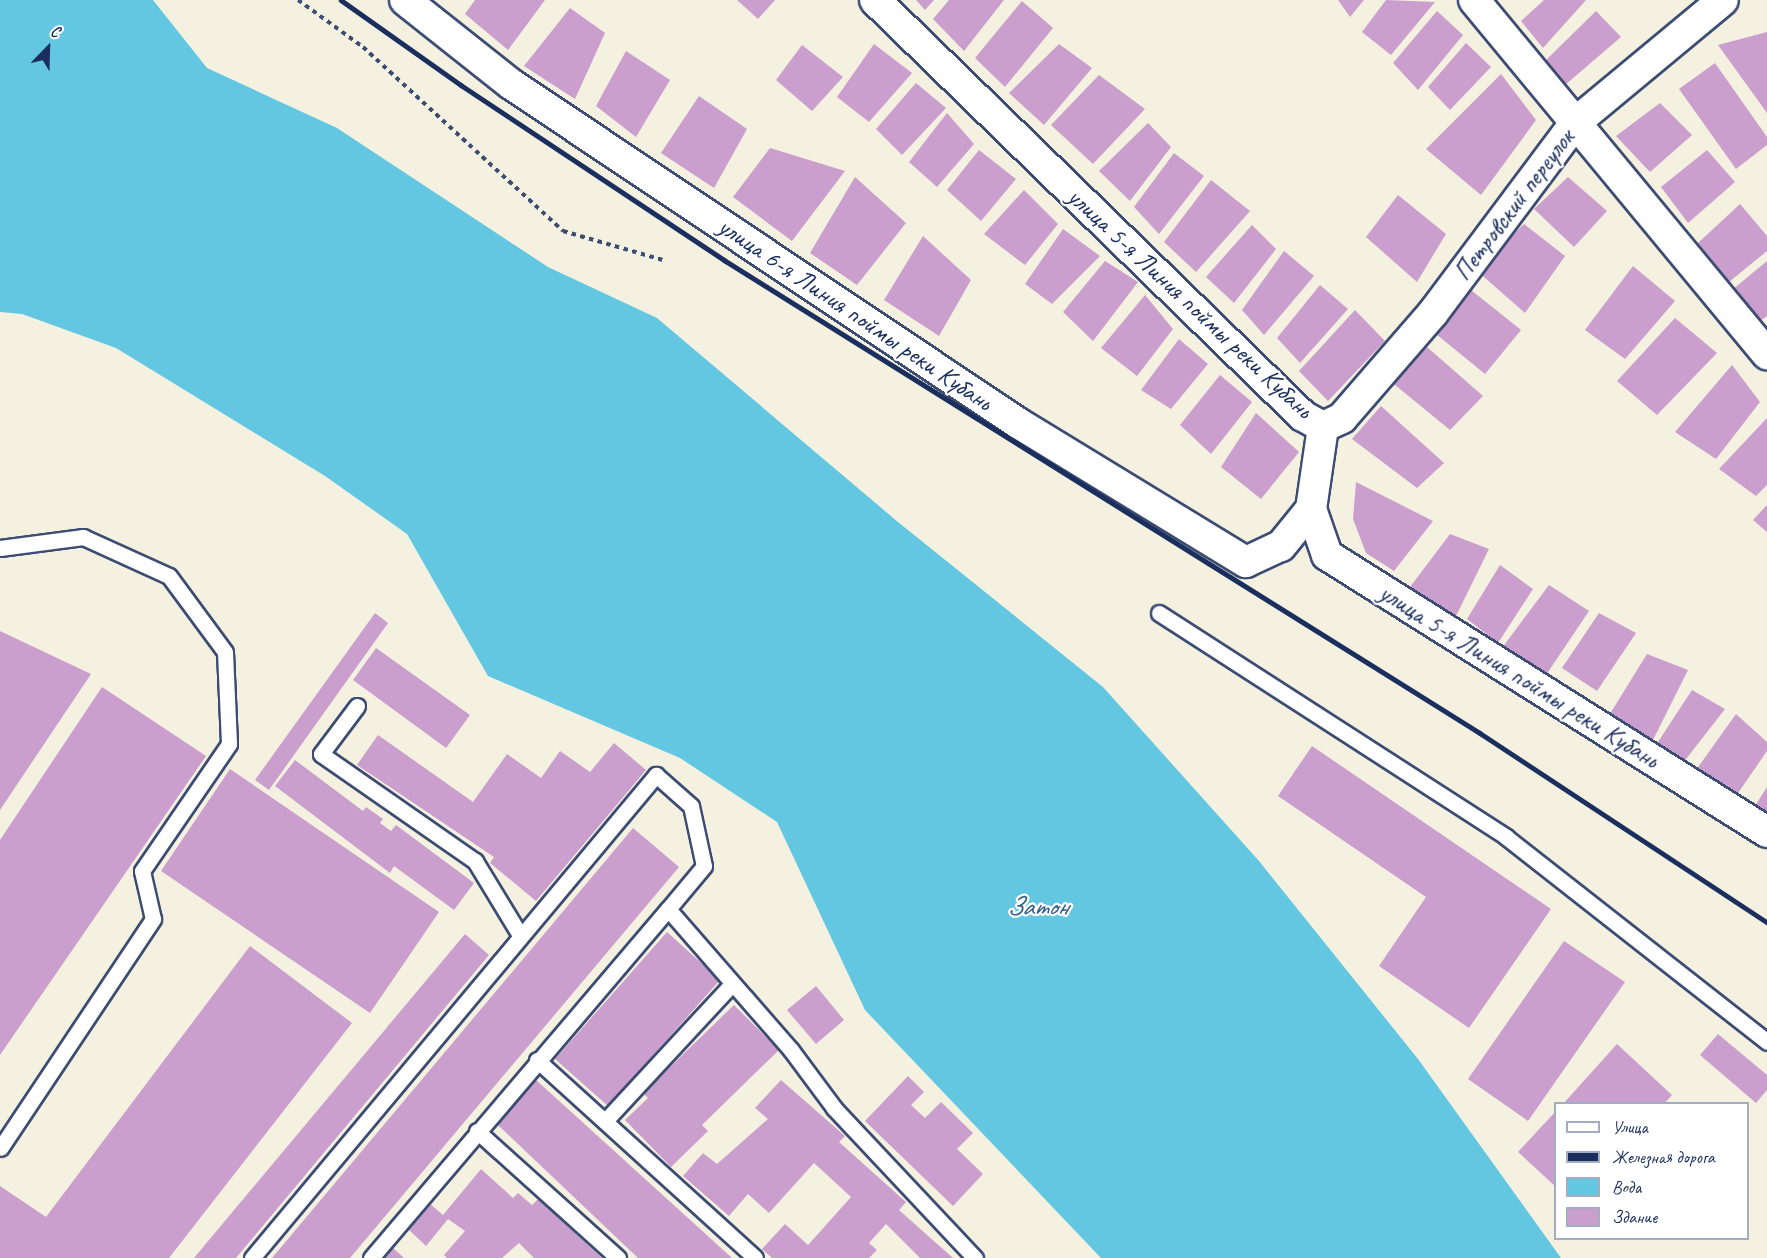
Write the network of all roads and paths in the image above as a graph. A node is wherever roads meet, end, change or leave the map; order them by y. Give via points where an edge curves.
1 (298, 0) edge
2 (405, 0) edge
3 (875, 0) edge
4 (1474, 0) edge
5 (1723, 0) edge
6 (1575, 123) junction
7 (663, 260) dead end
8 (1767, 354) edge
9 (1323, 427) junction
10 (1311, 509) junction
11 (0, 548) edge
12 (1159, 613) dead end
13 (357, 706) dead end
14 (1767, 832) edge
15 (668, 909) junction
16 (520, 935) junction
17 (732, 984) junction
18 (1767, 1042) edge
19 (537, 1060) junction
20 (605, 1121) junction
21 (477, 1131) junction
22 (0, 1148) edge
23 (252, 1258) edge
24 (371, 1258) edge
25 (618, 1258) edge
26 (755, 1258) edge
27 (975, 1258) edge

1 - 7 path via 363,47 563,231
2 - 10 street, улица 6-я Линия поймы реки Кубань via 511,84 1018,423 1246,562 1281,546
3 - 9 street, улица 5-я Линия поймы реки Кубань via 1303,416
4 - 6 street
5 - 6 street, Петровский переулок
6 - 8 street
6 - 9 street, Петровский переулок via 1433,313 1342,418
9 - 10 street, улица 5-я Линия поймы реки Кубань
10 - 14 street, улица 5-я Линия поймы реки Кубань via 1327,555
11 - 22 lane via 83,537 169,576 225,652 229,744 142,871 153,919
12 - 18 lane via 1506,837
13 - 16 lane via 321,754 475,861
15 - 16 lane via 704,866 691,806 656,775
15 - 17 lane
15 - 19 lane
16 - 23 lane
17 - 20 lane
17 - 27 lane via 791,1050 834,1108
19 - 20 lane
19 - 21 lane
20 - 26 lane
21 - 24 lane
21 - 25 lane

